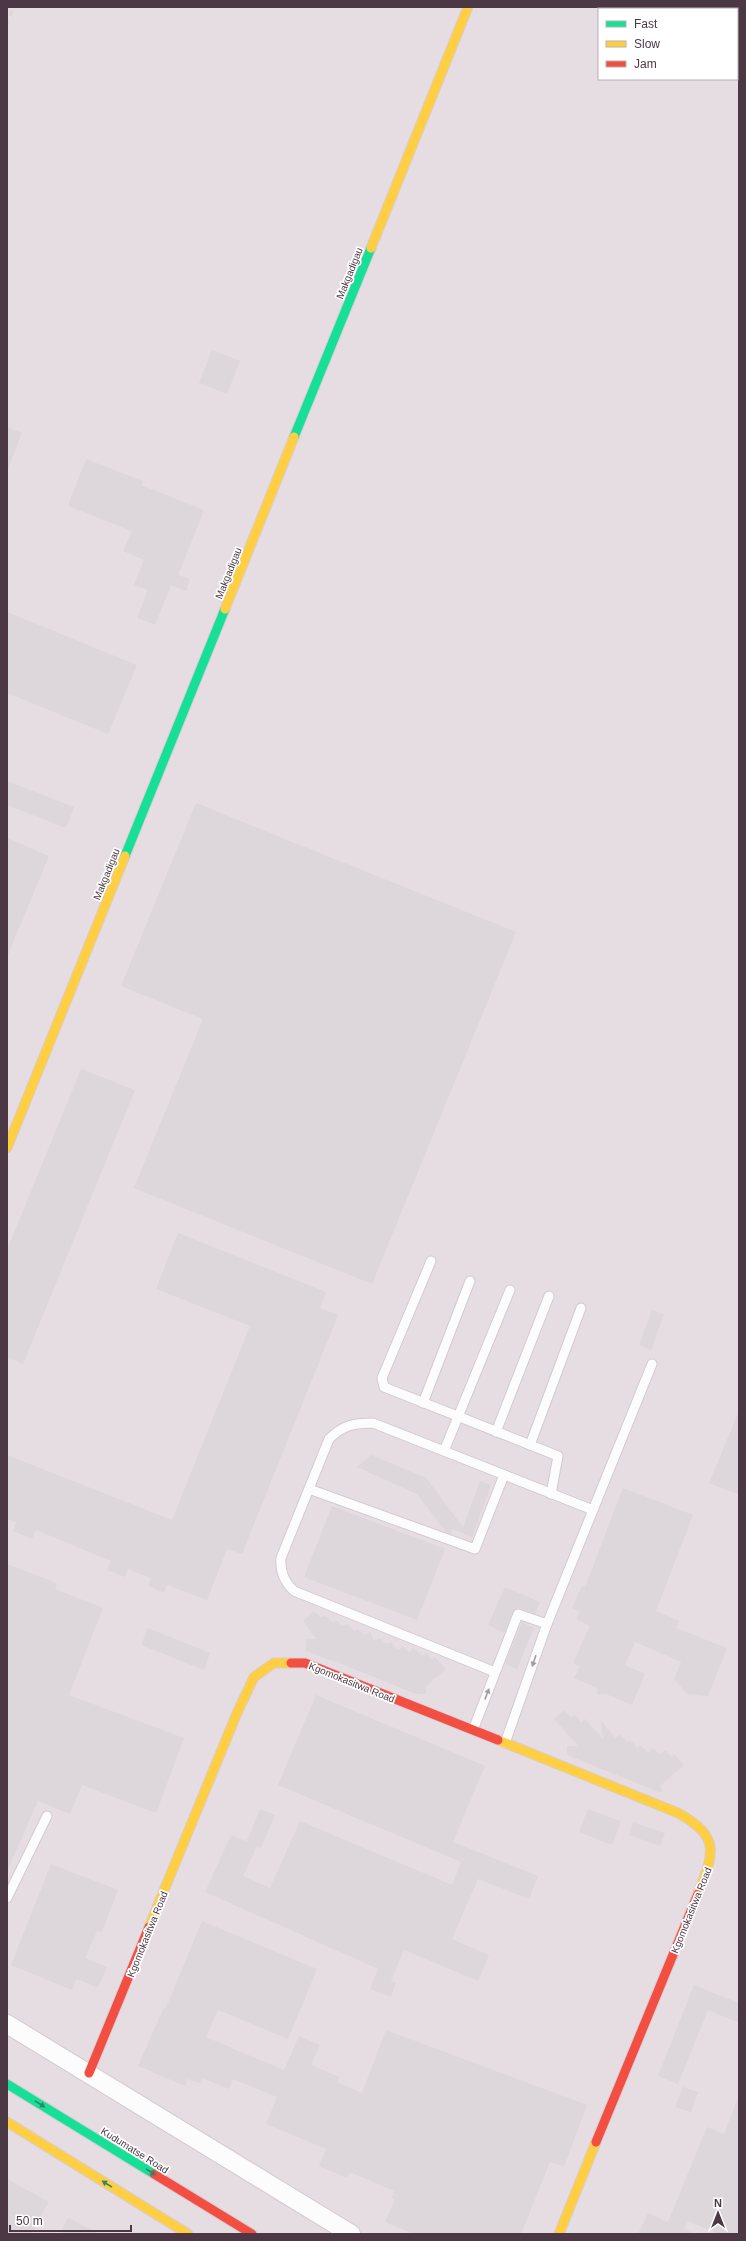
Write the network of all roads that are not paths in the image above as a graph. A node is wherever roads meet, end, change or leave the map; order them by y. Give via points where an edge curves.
1 (468, 7) edge
2 (7, 1148) edge
3 (431, 1260) dead end
4 (470, 1281) dead end
5 (510, 1290) dead end
6 (549, 1296) dead end
7 (581, 1308) dead end
8 (652, 1364) dead end
9 (423, 1403) junction
10 (458, 1416) junction
11 (496, 1432) junction
12 (530, 1445) junction
13 (444, 1451) junction
14 (504, 1475) junction
15 (309, 1489) junction
16 (551, 1494) junction
17 (593, 1510) junction
18 (547, 1624) junction
19 (495, 1672) junction
20 (473, 1730) junction
21 (505, 1744) junction
22 (47, 1816) dead end
23 (7, 1898) edge
24 (7, 2024) edge
25 (89, 2073) junction
26 (7, 2084) edge
27 (7, 2122) edge
28 (340, 2231) edge
29 (188, 2234) edge
30 (252, 2234) edge
31 (560, 2234) edge

1 - 2 street, Makgadigau
3 - 9 lane via 382,1378 384,1387
4 - 9 lane
5 - 10 lane
6 - 11 lane
7 - 12 lane
8 - 17 lane
9 - 10 lane
10 - 11 lane
10 - 13 lane
11 - 12 lane
12 - 16 lane via 558,1456
13 - 14 lane
13 - 15 lane via 373,1423 349,1424 329,1439
14 - 15 lane via 475,1549
14 - 16 lane
15 - 19 lane via 280,1568 285,1582 294,1591
16 - 17 lane
17 - 18 lane
18 - 19 lane via 518,1614
18 -> 21 lane
20 -> 19 lane
20 - 21 street, Kgomokasitwa Road
20 - 25 street, Kgomokasitwa Road via 305,1663 274,1663 254,1677
21 - 31 street, Kgomokasitwa Road via 678,1813 708,1834 711,1848 710,1862
22 - 23 lane
24 - 25 street
25 - 28 street
26 -> 30 street, Kudumatse Road
29 -> 27 street

